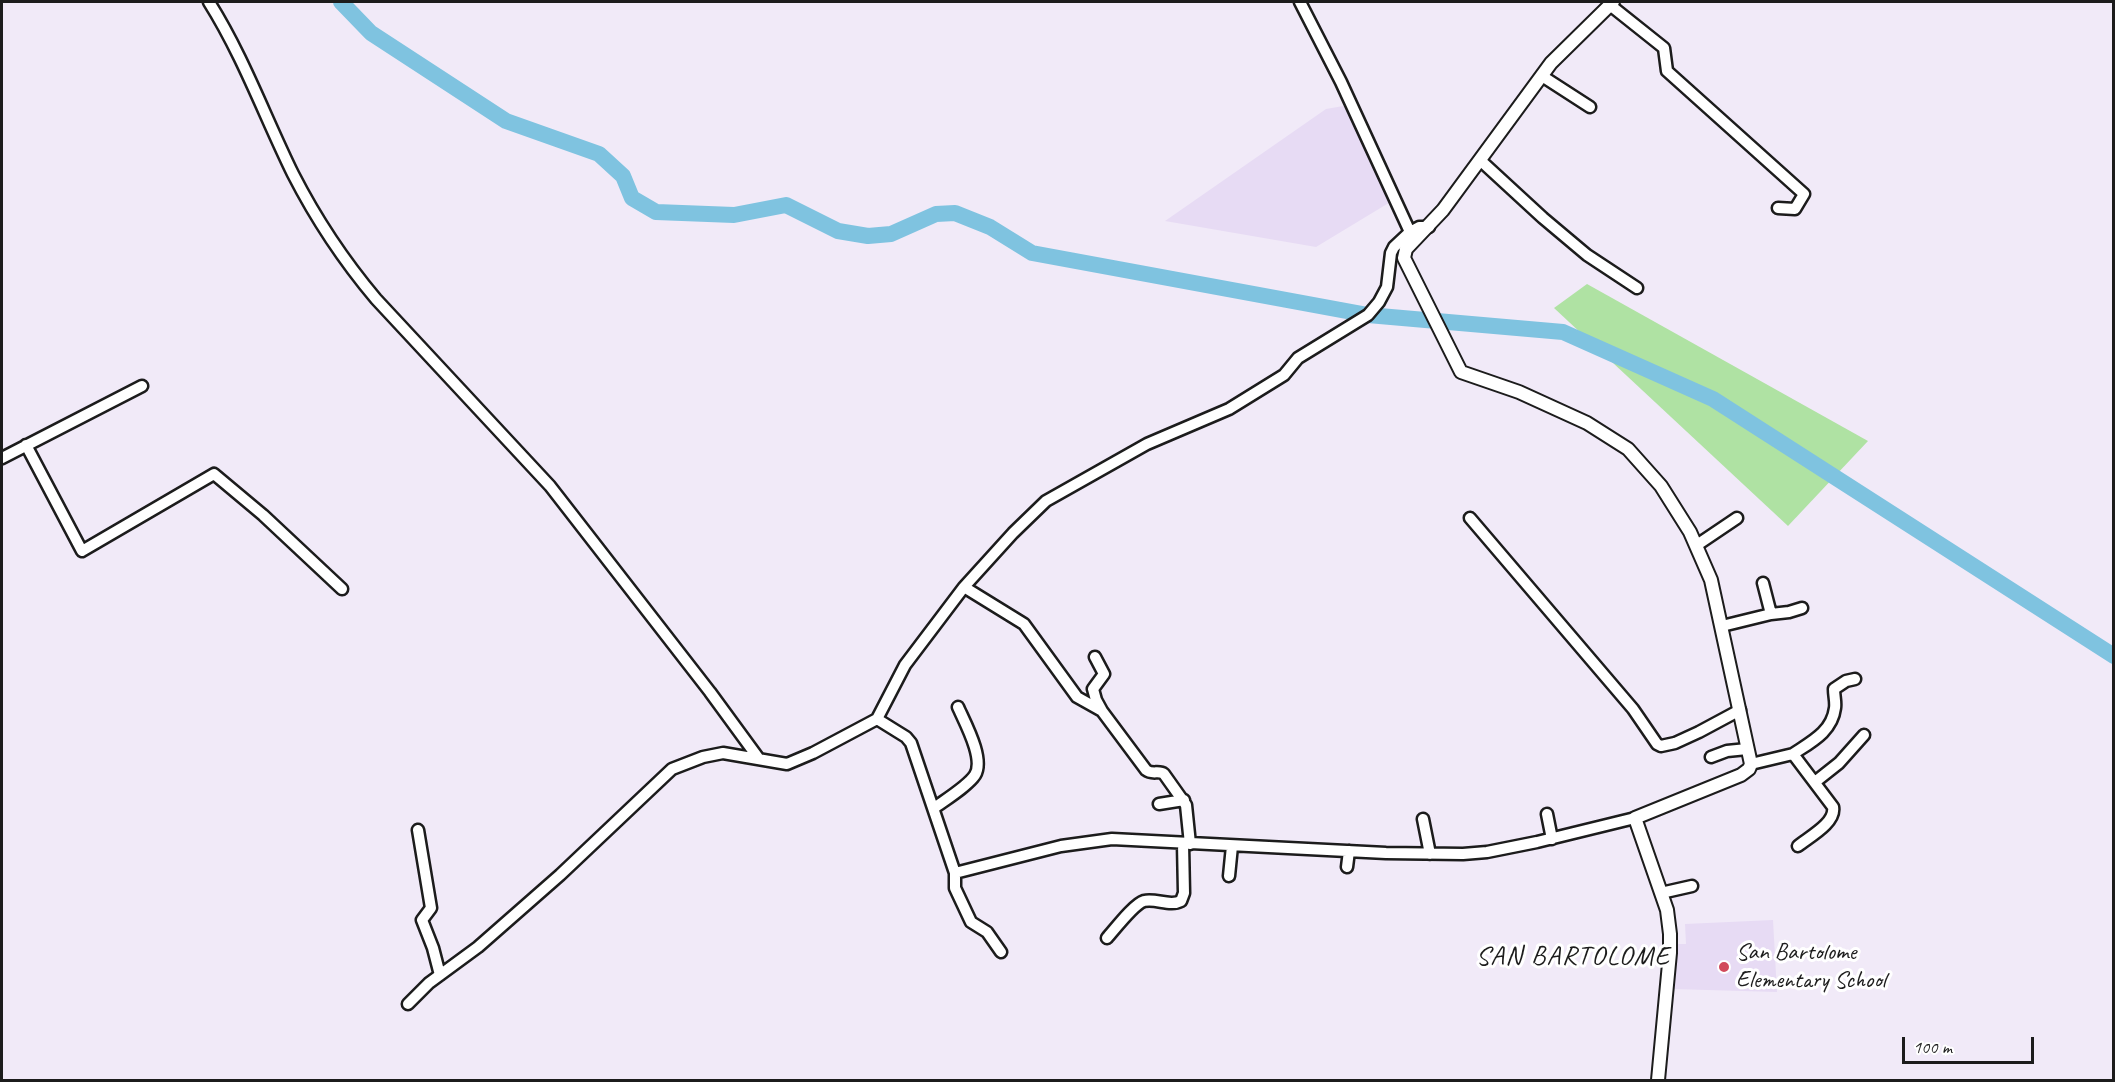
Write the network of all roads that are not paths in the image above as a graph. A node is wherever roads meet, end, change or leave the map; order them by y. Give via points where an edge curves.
1 (209, 2) edge
2 (1300, 2) edge
3 (1612, 3) edge
4 (1542, 76) junction
5 (1590, 107) dead end
6 (1480, 160) junction
7 (1778, 208) dead end
8 (1429, 226) junction
9 (1410, 232) junction
10 (1637, 288) dead end
11 (142, 386) dead end
12 (26, 445) junction
13 (2, 458) edge
14 (1470, 518) dead end
15 (1737, 518) dead end
16 (1697, 545) junction
17 (1763, 583) dead end
18 (964, 587) junction
19 (342, 590) dead end
20 (1802, 608) dead end
21 (1771, 614) junction
22 (1722, 626) junction
23 (1095, 657) dead end
24 (1855, 679) dead end
25 (958, 707) dead end
26 (1740, 710) junction
27 (1102, 711) junction
28 (877, 718) junction
29 (1864, 735) dead end
30 (1747, 749) junction
31 (1793, 754) junction
32 (1711, 757) dead end
33 (759, 759) junction
34 (1751, 764) junction
35 (1815, 782) junction
36 (1184, 800) junction
37 (1159, 804) dead end
38 (934, 808) junction
39 (1547, 814) dead end
40 (1635, 818) junction
41 (1423, 819) dead end
42 (418, 830) dead end
43 (1552, 839) junction
44 (1186, 844) junction
45 (1232, 846) junction
46 (1798, 846) dead end
47 (1349, 851) junction
48 (1430, 854) junction
49 (1347, 867) dead end
50 (955, 873) junction
51 (1229, 876) dead end
52 (1692, 886) dead end
53 (1661, 893) junction
54 (1107, 938) dead end
55 (1001, 952) dead end
56 (440, 975) junction
57 (408, 1004) dead end
58 (1658, 1080) edge

1 - 33 street via 246,69 311,207 352,270 531,463
2 - 9 street
3 - 4 street
3 - 7 street via 1664,48 1667,71 1804,194 1795,209
4 - 5 street
4 - 6 street
6 - 8 street
6 - 10 street via 1579,248
8 - 9 street
8 - 16 street via 1406,249 1404,258 1459,369 1551,406 1623,445 1653,476
9 - 18 street via 1394,247 1387,287 1368,315 1298,358 1286,373 1229,409 1147,444 1046,501
11 - 12 street
12 - 13 street
12 - 19 street via 82,551 214,474 263,514
14 - 26 street via 1633,708 1657,744 1675,743
15 - 16 street
16 - 22 street via 1712,580
17 - 21 street
18 - 27 street via 1024,624 1077,697
18 - 28 street via 905,665
20 - 21 street
21 - 22 street
22 - 26 street
23 - 27 street via 1104,674 1093,689
24 - 31 street via 1834,689 1834,713 1824,732
25 - 38 street via 978,755 978,769 974,777
26 - 30 street
27 - 36 street via 1146,770 1163,772
28 - 33 street via 787,764
28 - 38 street via 911,743
29 - 35 street
30 - 32 street
30 - 34 street
31 - 34 street
31 - 35 street
33 - 56 street via 723,753 672,769 560,875
34 - 40 street via 1741,775
35 - 46 street via 1834,812 1829,821
36 - 37 street
36 - 44 street
38 - 50 street
39 - 43 street
40 - 43 street
40 - 53 street
41 - 48 street
42 - 56 street via 431,908 422,920
43 - 48 street via 1487,852
44 - 45 street
44 - 50 street via 1112,839 1061,846
44 - 54 street via 1181,901 1139,903
45 - 47 street
45 - 51 street
47 - 48 street
47 - 49 street
50 - 55 street via 955,888 971,922 987,932
52 - 53 street
53 - 58 street via 1670,945
56 - 57 street

